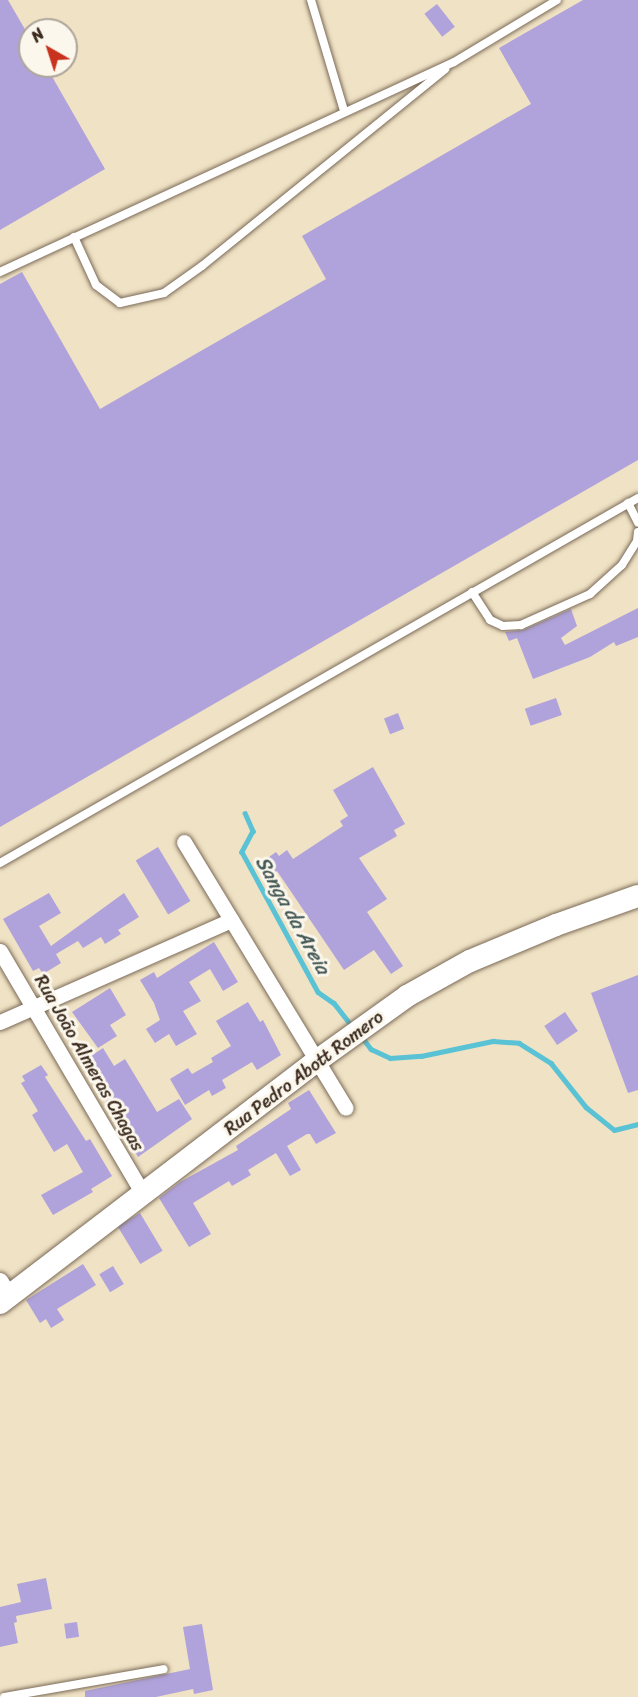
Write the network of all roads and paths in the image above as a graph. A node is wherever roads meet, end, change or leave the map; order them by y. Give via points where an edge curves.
1 (311, 0) edge
2 (557, 0) edge
3 (454, 62) junction
4 (344, 111) junction
5 (74, 237) junction
6 (0, 272) edge
7 (638, 498) edge
8 (628, 503) junction
9 (638, 523) edge
10 (638, 532) edge
11 (472, 592) junction
12 (184, 842) dead end
13 (0, 863) edge
14 (638, 896) edge
15 (231, 920) junction
16 (0, 951) edge
17 (33, 1006) junction
18 (0, 1022) edge
19 (318, 1060) junction
20 (346, 1108) dead end
21 (144, 1195) junction
22 (3, 1293) edge
23 (164, 1669) dead end
24 (4, 1697) edge

1 - 4 lane
2 - 3 lane
3 - 4 lane
3 - 5 lane via 164,293 120,303 96,285
4 - 5 lane
5 - 6 lane
7 - 8 lane
8 - 9 lane
8 - 11 lane
10 - 11 lane via 637,541 622,565 590,594 521,625 503,626 490,620
11 - 13 lane
12 - 15 street
14 - 19 street, Rua Pedro Abott Romero via 470,961 407,996
15 - 17 street
15 - 19 street
16 - 17 street, Rua João Almeras Chagas
17 - 18 street
17 - 21 street, Rua João Almeras Chagas
19 - 20 street
19 - 21 street, Rua Pedro Abott Romero
21 - 22 street, Rua Pedro Abott Romero
23 - 24 lane

